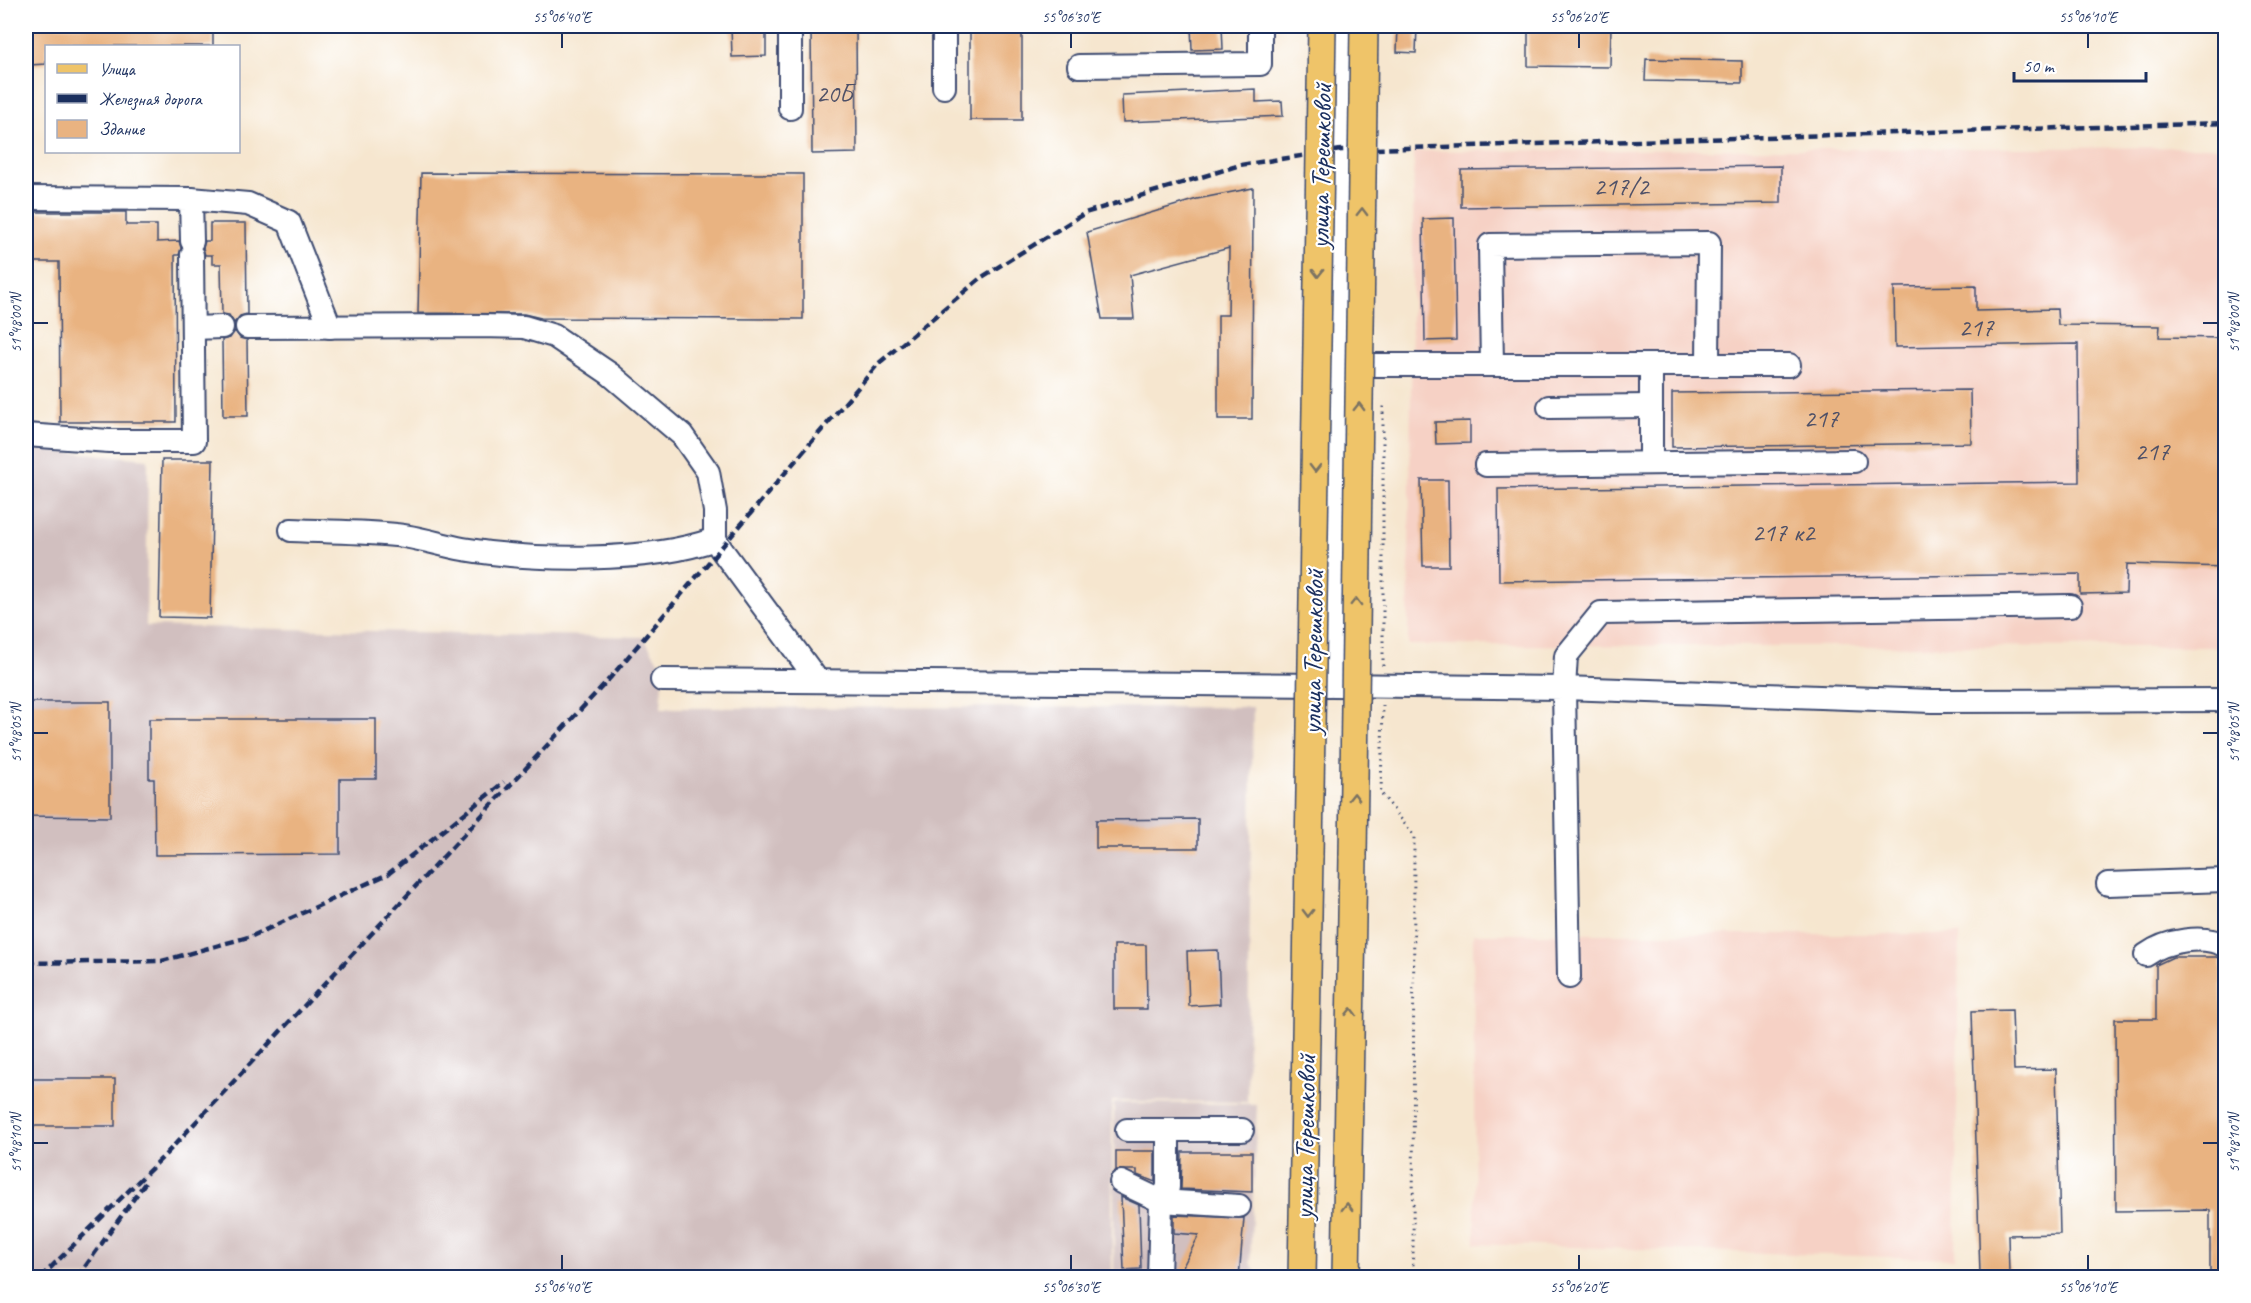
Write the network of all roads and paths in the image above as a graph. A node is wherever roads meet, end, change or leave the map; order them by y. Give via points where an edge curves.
1 (790, 26) edge
2 (944, 26) edge
3 (1260, 26) edge
4 (1322, 26) edge
5 (1343, 26) edge
6 (1364, 26) edge
7 (1079, 66) dead end
8 (944, 87) dead end
9 (790, 108) dead end
10 (26, 198) edge
11 (191, 199) junction
12 (222, 327) dead end
13 (247, 327) dead end
14 (330, 327) junction
15 (193, 328) junction
16 (1337, 365) junction
17 (1492, 365) junction
18 (1651, 365) junction
19 (1708, 365) junction
20 (1789, 365) dead end
21 (1651, 406) junction
22 (1549, 407) dead end
23 (26, 435) edge
24 (1854, 461) dead end
25 (1651, 463) junction
26 (1486, 465) dead end
27 (291, 530) dead end
28 (715, 539) junction
29 (2070, 606) dead end
30 (663, 680) dead end
31 (818, 681) junction
32 (1333, 686) junction
33 (1383, 686) junction
34 (1564, 688) junction
35 (2226, 700) edge
36 (2226, 880) edge
37 (2108, 884) dead end
38 (2226, 946) edge
39 (2146, 955) dead end
40 (1569, 977) dead end
41 (1127, 1130) dead end
42 (1168, 1131) junction
43 (1242, 1131) dead end
44 (1120, 1182) dead end
45 (1161, 1201) junction
46 (1239, 1206) dead end
47 (1302, 1271) edge
48 (1346, 1271) edge
49 (1160, 1278) edge
50 (1413, 1278) edge

1 - 9 lane
2 - 8 lane
3 - 7 lane via 1260,64
4 -> 47 main road, улица Терешковой, bridge
5 - 16 lane
48 -> 6 main road, улица Терешковой, bridge
10 - 11 lane
11 - 14 lane via 248,204 289,222
11 - 15 lane
12 - 15 lane
13 - 14 lane
14 - 28 lane via 524,327 554,336 610,374 682,435 708,472
15 - 23 lane via 194,441 109,441
16 - 17 lane
16 - 32 lane
17 - 18 lane
17 - 19 lane via 1490,245 1709,243
18 - 19 lane
18 - 21 lane
19 - 20 lane
21 - 22 lane
21 - 25 lane
24 - 25 lane
25 - 26 lane
27 - 28 lane via 396,535 464,549 539,557 625,556 695,546
28 - 31 lane
29 - 34 lane via 1601,613 1566,656
30 - 31 lane
31 - 32 lane
32 - 33 lane
33 - 34 lane
33 - 50 path via 1382,793 1414,836
34 - 35 lane via 1932,701
34 - 40 lane
36 - 37 lane
38 - 39 lane via 2215,940 2203,940 2169,944
41 - 42 lane
42 - 43 lane
42 - 45 lane via 1168,1187
44 - 45 lane
45 - 46 lane
45 - 49 lane

